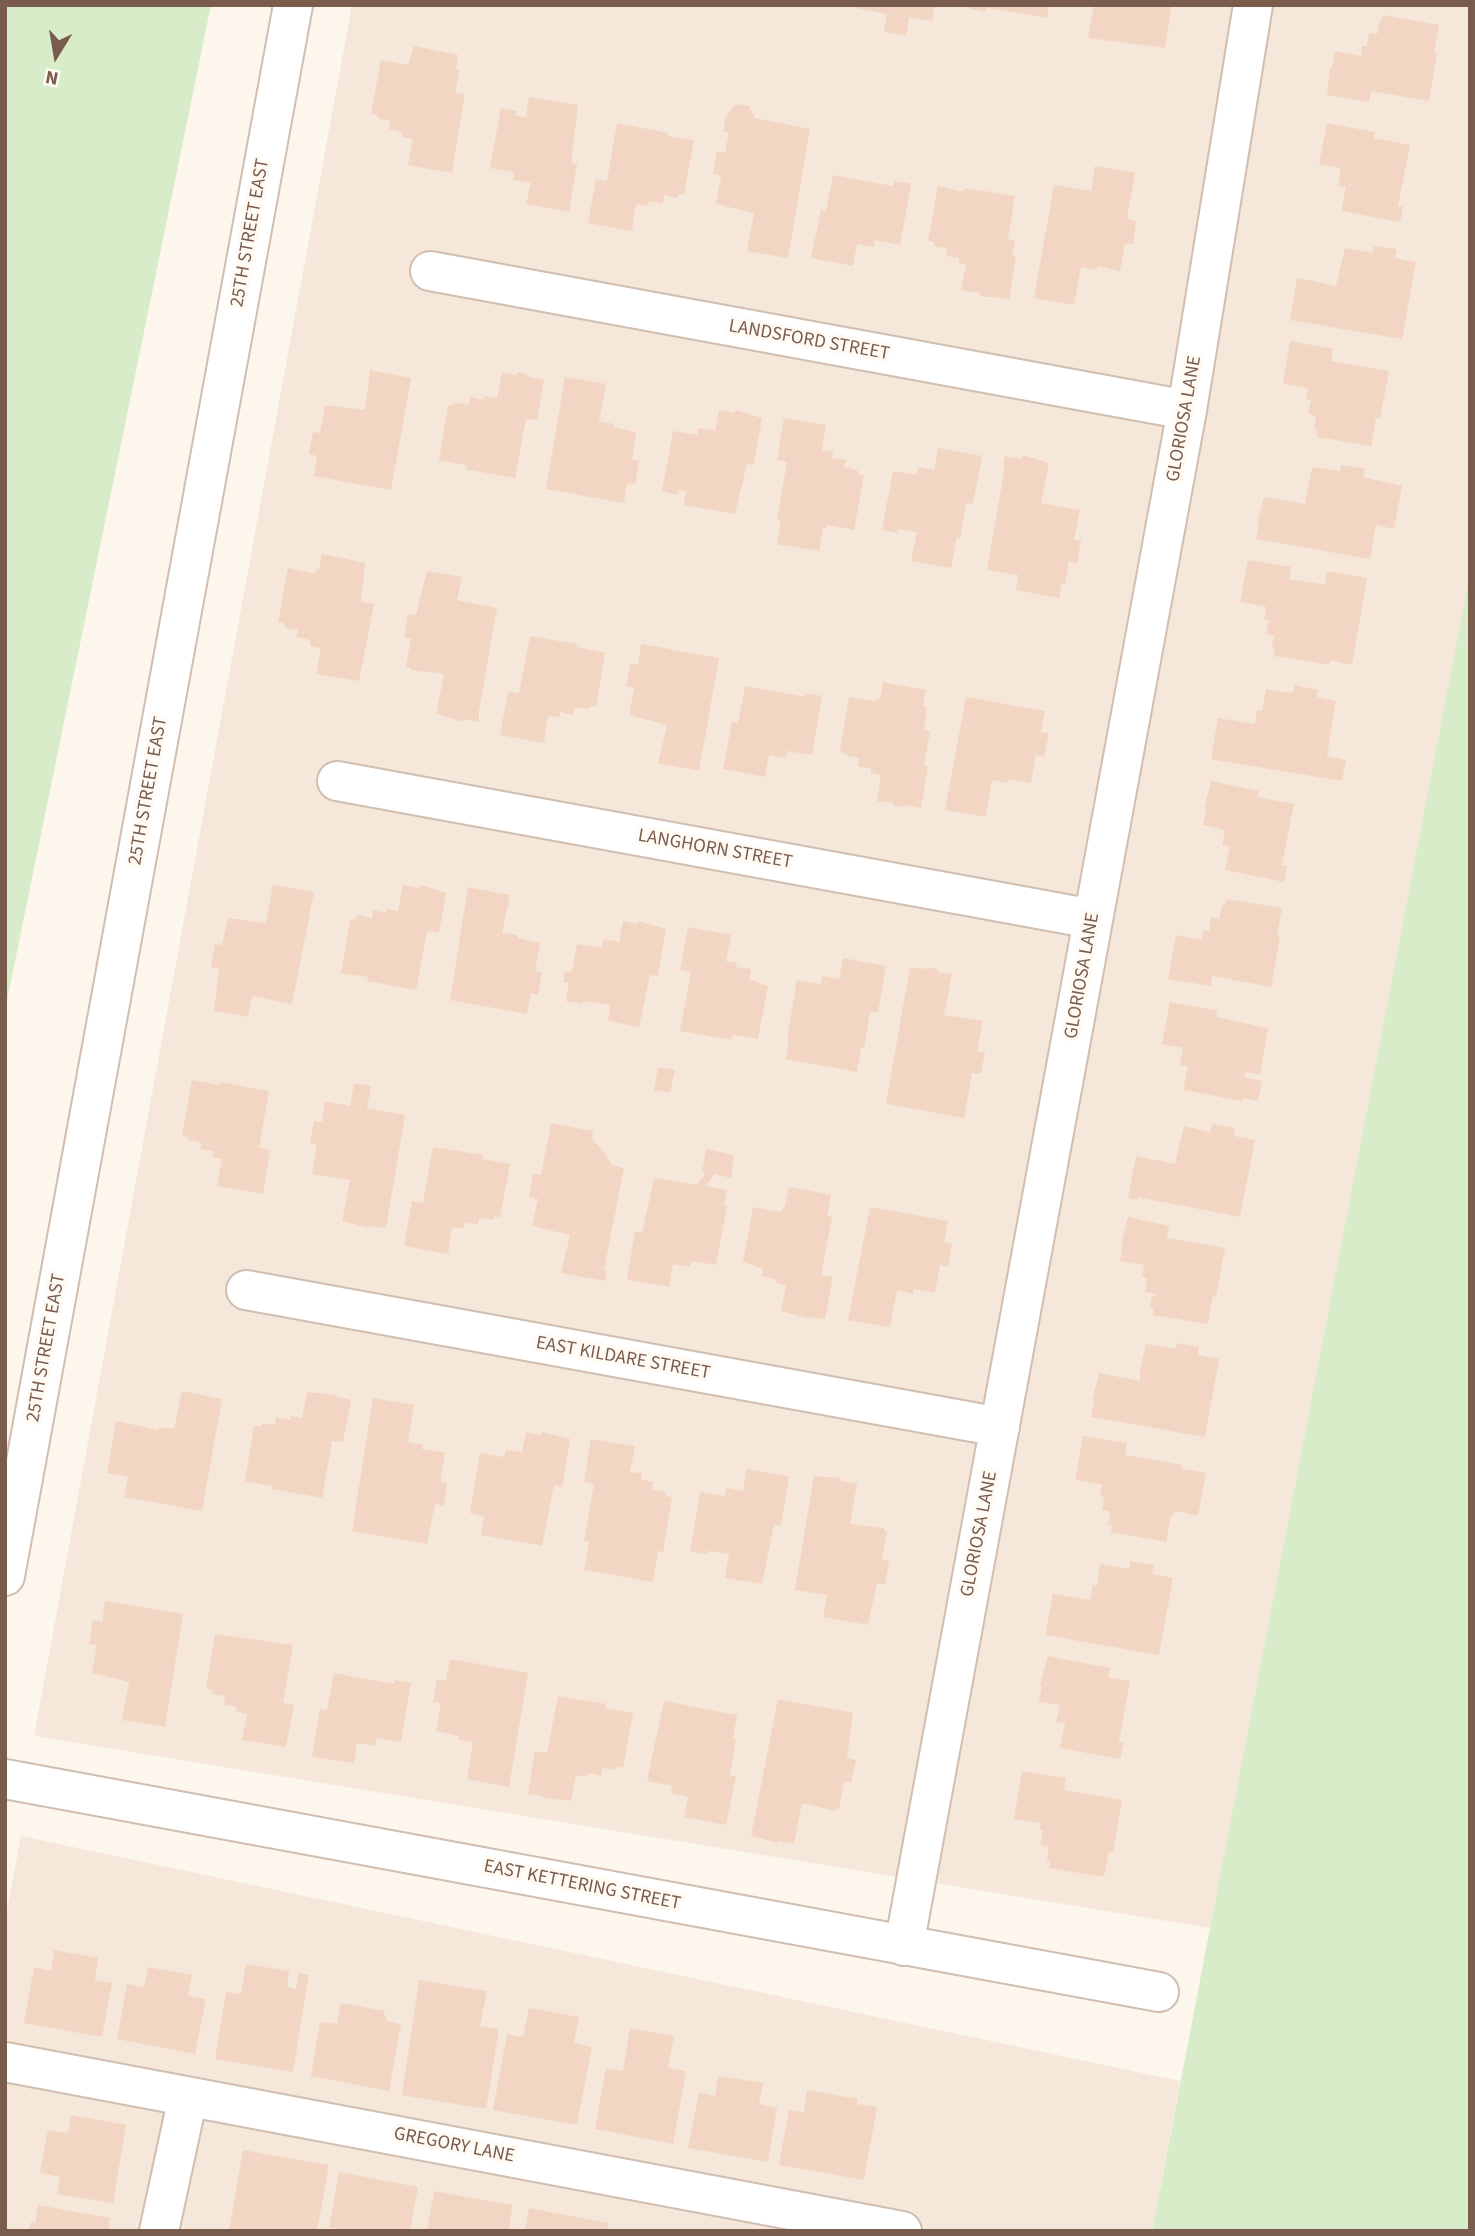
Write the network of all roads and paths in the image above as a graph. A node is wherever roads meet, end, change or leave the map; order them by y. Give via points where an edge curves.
1 (293, 5) edge
2 (1253, 5) edge
3 (430, 271) dead end
4 (1187, 410) junction
5 (337, 781) dead end
6 (1093, 919) junction
7 (246, 1290) dead end
8 (1000, 1427) junction
9 (5, 1576) edge
10 (5, 1779) edge
11 (904, 1946) junction
12 (1159, 1992) dead end
13 (5, 2062) edge
14 (188, 2096) junction
15 (159, 2231) edge
16 (902, 2231) edge

1 - 9 street, 25TH STREET EAST
2 - 4 street, GLORIOSA LANE
3 - 4 street, LANDSFORD STREET
4 - 6 street, GLORIOSA LANE
5 - 6 street, LANGHORN STREET
6 - 8 street, GLORIOSA LANE
7 - 8 street, EAST KILDARE STREET
8 - 11 street, GLORIOSA LANE
10 - 11 street, EAST KETTERING STREET
11 - 12 street, EAST KETTERING STREET
13 - 14 street, GREGORY LANE
14 - 15 street
14 - 16 street, GREGORY LANE

